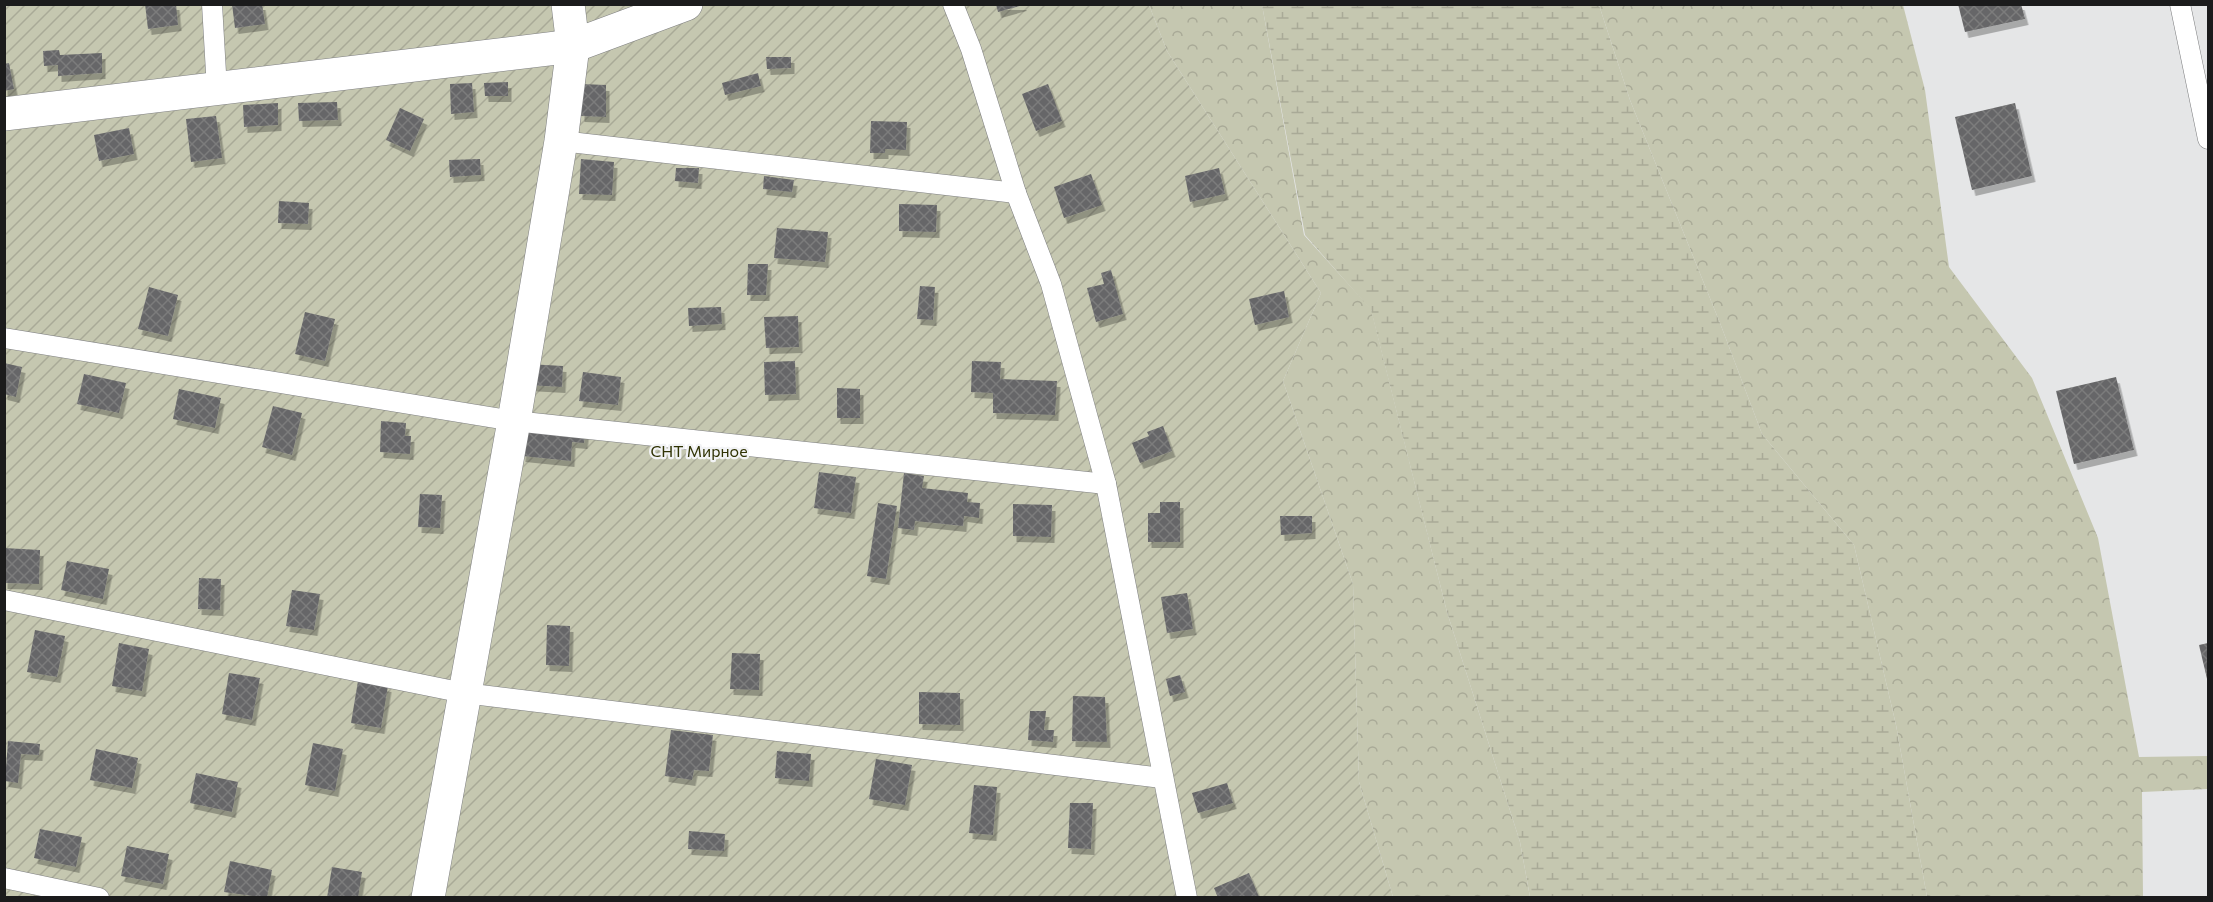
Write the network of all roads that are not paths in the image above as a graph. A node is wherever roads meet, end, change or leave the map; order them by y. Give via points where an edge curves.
1 (212, 4) edge
2 (568, 4) edge
3 (686, 4) edge
4 (953, 4) edge
5 (2180, 4) edge
6 (573, 46) junction
7 (217, 90) junction
8 (4, 114) edge
9 (2208, 139) edge
10 (561, 141) junction
11 (1016, 193) junction
12 (4, 338) edge
13 (514, 422) junction
14 (1106, 484) junction
15 (4, 600) edge
16 (464, 693) junction
17 (1162, 778) junction
18 (4, 878) edge
19 (99, 897) edge
20 (428, 897) edge
21 (1187, 897) edge

1 - 7 lane
2 - 6 street
3 - 6 street
4 - 11 lane
5 - 9 lane
6 - 7 street
6 - 10 street
7 - 8 street
10 - 11 lane
10 - 13 street
11 - 14 lane via 1051,284
12 - 13 lane
13 - 14 lane
13 - 16 street
14 - 17 lane
15 - 16 lane
16 - 17 lane
16 - 20 street
17 - 21 lane
18 - 19 lane

